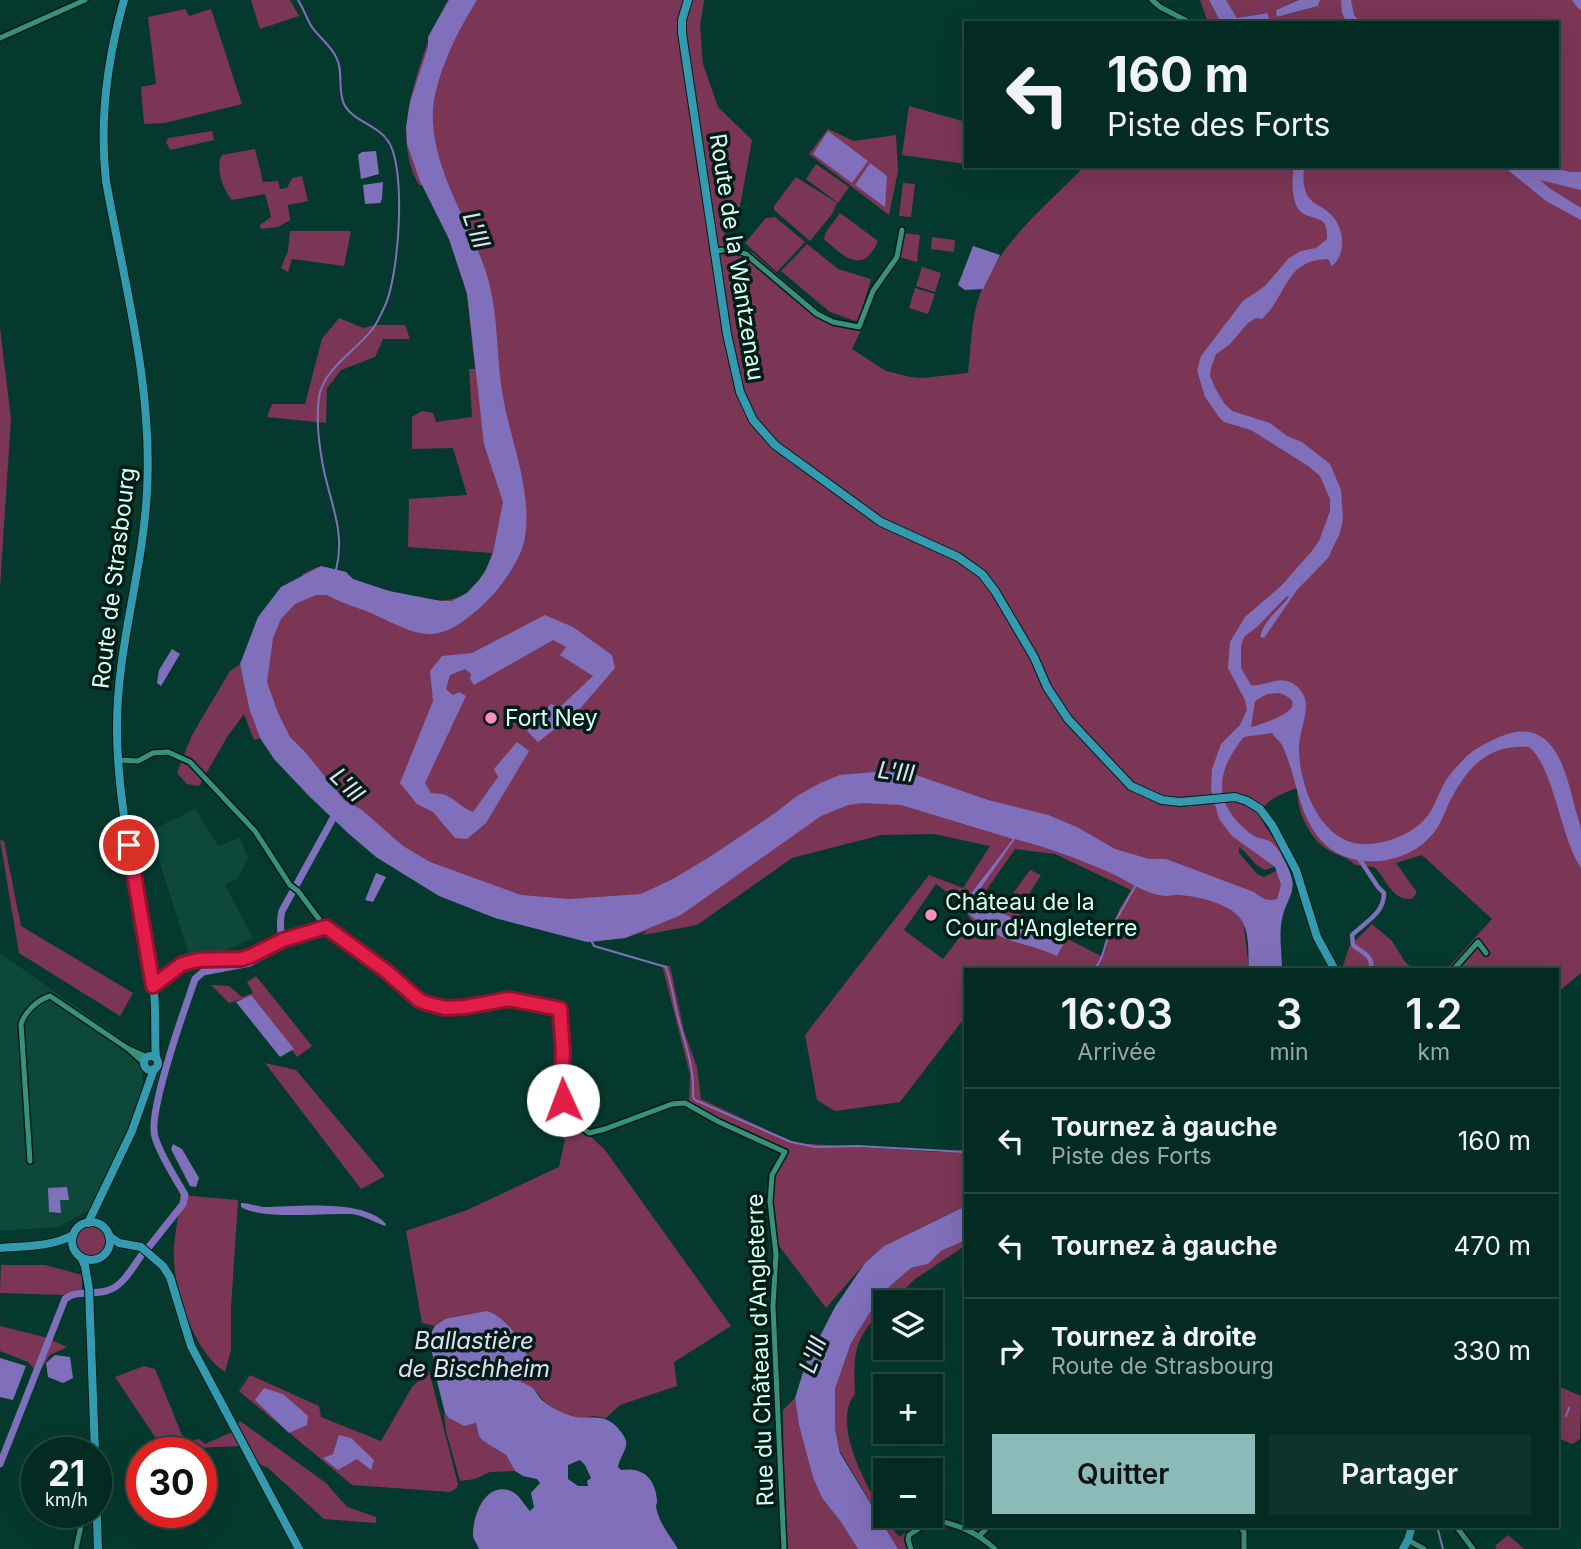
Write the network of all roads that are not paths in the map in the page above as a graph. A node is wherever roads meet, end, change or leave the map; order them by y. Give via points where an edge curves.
1 (85, 0) edge
2 (124, 0) edge
3 (688, 0) edge
4 (1152, 0) edge
5 (1187, 21) edge
6 (0, 38) edge
7 (902, 230) dead end
8 (716, 251) junction
9 (118, 760) junction
10 (326, 927) junction
11 (1486, 954) dead end
12 (1334, 968) edge
13 (1455, 968) edge
14 (153, 986) junction
15 (150, 1062) junction
16 (120, 1157) junction
17 (30, 1161) dead end
18 (88, 1223) junction
19 (102, 1226) junction
20 (73, 1236) junction
21 (109, 1236) junction
22 (37, 1245) junction
23 (0, 1248) edge
24 (74, 1249) junction
25 (144, 1250) junction
26 (106, 1252) junction
27 (81, 1257) junction
28 (96, 1259) junction
29 (89, 1292) junction
30 (94, 1437) edge
31 (81, 1528) edge
32 (97, 1528) edge
33 (987, 1528) edge
34 (1241, 1528) edge
35 (1411, 1528) edge
36 (1457, 1528) edge
37 (981, 1535) junction
38 (1408, 1540) junction
39 (76, 1549) edge
40 (98, 1549) edge
41 (299, 1549) edge
42 (784, 1549) edge
43 (911, 1549) edge
44 (995, 1549) edge
45 (1244, 1549) edge
46 (1403, 1549) edge
47 (1424, 1549) edge
48 (1473, 1549) edge

1 - 6 street
2 - 9 main road, Route de Strasbourg via 107,73 104,159 144,393 148,474 142,546 121,659
3 - 8 main road, Route de la Wantzenau via 682,33
4 - 5 street
7 - 8 street via 897,257 878,282 859,327 817,314 746,254
8 - 12 main road, Route de la Wantzenau via 740,392 760,430 881,522 958,557 982,574 1068,719 1131,786 1161,800 1234,797 1251,803 1269,819 1296,870 1318,937
9 - 10 street via 144,760 167,751 185,758 255,831
9 - 14 main road, Route de Strasbourg
10 - 14 street via 241,959 182,964
10 - 42 street, Rue du Château d'Angleterre via 426,1003 445,1008 509,999 560,1009 561,1093 569,1111 589,1133 685,1103 785,1152 772,1175 770,1202 777,1270 773,1306
11 - 13 street via 1478,942
14 - 15 main road, Route de Strasbourg via 156,1038
15 - 16 main road via 145,1094
15 - 17 street via 54,997 43,998 24,1015 21,1024
16 - 18 main road
16 - 19 main road via 102,1209
18 - 19 main road
18 - 20 main road
19 - 21 main road
20 - 22 main road
20 - 24 main road
21 - 25 main road
21 - 26 main road
22 - 23 main road
22 - 24 main road
24 - 27 main road
25 - 26 main road
25 - 41 main road via 170,1277 191,1346
26 - 28 main road
27 - 28 main road
27 - 29 main road
28 - 29 main road
29 - 30 main road
31 - 39 street
32 - 40 main road
33 - 37 street
34 - 45 street
35 - 38 main road
36 - 48 street
37 - 43 street via 932,1520 912,1531
37 - 44 street
38 - 46 main road
38 - 47 street

